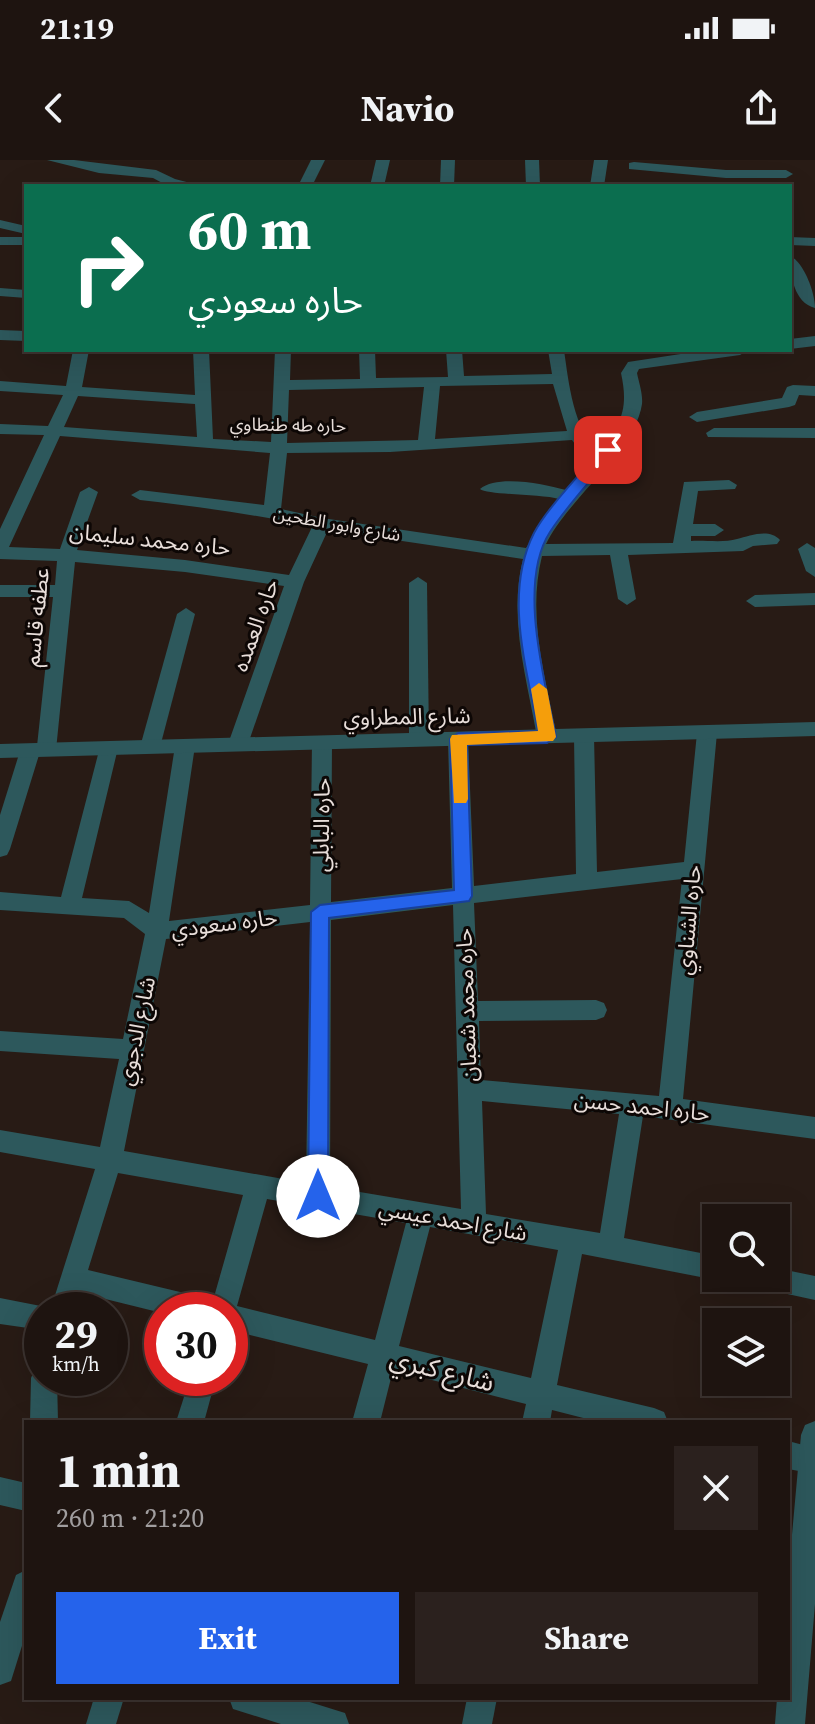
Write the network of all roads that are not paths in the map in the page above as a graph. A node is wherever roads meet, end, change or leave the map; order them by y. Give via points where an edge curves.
1 (54, 160) edge
2 (318, 160) edge
3 (383, 160) edge
4 (448, 160) edge
5 (532, 160) edge
6 (601, 160) edge
7 (634, 163) edge
8 (103, 164) edge
9 (727, 173) edge
10 (786, 174) dead end
11 (85, 184) edge
12 (180, 184) edge
13 (306, 184) edge
14 (377, 184) edge
15 (447, 184) edge
16 (533, 184) edge
17 (597, 184) edge
18 (631, 184) edge
19 (0, 224) edge
20 (24, 230) edge
21 (0, 241) edge
22 (24, 241) edge
23 (792, 241) edge
24 (815, 242) edge
25 (792, 264) edge
26 (0, 292) edge
27 (24, 294) edge
28 (815, 304) edge
29 (0, 335) edge
30 (24, 336) edge
31 (815, 341) edge
32 (792, 344) edge
33 (81, 352) edge
34 (201, 352) edge
35 (283, 352) edge
36 (367, 352) edge
37 (454, 352) edge
38 (556, 352) edge
39 (713, 352) edge
40 (632, 358) edge
41 (560, 379) junction
42 (456, 381) junction
43 (432, 382) junction
44 (368, 383) junction
45 (283, 385) junction
46 (0, 386) edge
47 (73, 390) junction
48 (815, 391) edge
49 (203, 400) junction
50 (697, 417) dead end
51 (0, 429) edge
52 (55, 430) junction
53 (714, 433) dead end
54 (776, 433) junction
55 (815, 433) edge
56 (576, 435) junction
57 (205, 442) junction
58 (426, 445) junction
59 (279, 448) junction
60 (783, 455) dead end
61 (597, 462) junction
62 (729, 485) dead end
63 (489, 489) dead end
64 (89, 492) dead end
65 (140, 495) dead end
66 (569, 496) junction
67 (272, 515) junction
68 (322, 524) junction
69 (715, 530) dead end
70 (682, 538) junction
71 (771, 540) dead end
72 (618, 549) junction
73 (807, 549) dead end
74 (0, 550) edge
75 (534, 552) junction
76 (67, 554) junction
77 (815, 571) edge
78 (295, 582) junction
79 (418, 583) dead end
80 (0, 591) edge
81 (63, 591) junction
82 (627, 599) dead end
83 (815, 599) edge
84 (755, 601) dead end
85 (186, 614) dead end
86 (815, 729) edge
87 (707, 733) junction
88 (584, 736) junction
89 (547, 737) junction
90 (458, 739) junction
91 (419, 740) junction
92 (322, 742) junction
93 (238, 744) junction
94 (185, 746) junction
95 (150, 747) junction
96 (108, 748) junction
97 (0, 751) edge
98 (38, 751) junction
99 (0, 849) edge
100 (692, 869) junction
101 (587, 881) junction
102 (463, 896) junction
103 (0, 901) edge
104 (70, 905) junction
105 (320, 912) junction
106 (157, 931) junction
107 (596, 1010) dead end
108 (467, 1011) junction
109 (0, 1041) edge
110 (132, 1050) junction
111 (469, 1089) junction
112 (633, 1104) junction
113 (670, 1108) junction
114 (815, 1128) edge
115 (0, 1141) edge
116 (110, 1160) junction
117 (258, 1186) junction
118 (318, 1196) junction
119 (421, 1214) junction
120 (474, 1223) junction
121 (572, 1241) junction
122 (610, 1247) junction
123 (702, 1265) edge
124 (73, 1279) junction
125 (790, 1283) edge
126 (815, 1288) edge
127 (69, 1292) edge
128 (228, 1292) edge
129 (144, 1296) edge
130 (0, 1311) edge
131 (24, 1314) edge
132 (248, 1321) edge
133 (384, 1355) junction
134 (542, 1394) junction
135 (44, 1396) edge
136 (198, 1396) edge
137 (44, 1420) edge
138 (191, 1420) edge
139 (367, 1420) edge
140 (536, 1420) edge
141 (646, 1420) edge
142 (805, 1450) edge
143 (0, 1491) edge
144 (24, 1497) edge
145 (24, 1601) edge
146 (20, 1632) edge
147 (792, 1643) edge
148 (0, 1670) edge
149 (108, 1700) edge
150 (251, 1700) edge
151 (482, 1700) edge
152 (290, 1711) edge
153 (101, 1724) edge
154 (334, 1724) edge
155 (477, 1724) edge
156 (790, 1724) edge

1 - 8 street
2 - 13 street
3 - 14 street
4 - 15 street
5 - 16 street
6 - 17 street
7 - 9 street
7 - 18 street
8 - 11 street
8 - 12 street
9 - 10 street
19 - 20 street
21 - 22 street
23 - 24 street
25 - 28 street
26 - 27 street
29 - 30 street
31 - 32 street
33 - 47 street
34 - 49 street
35 - 45 street
36 - 44 street
37 - 42 street
38 - 41 street
39 - 40 street
40 - 61 street via 631,415
41 - 42 street
41 - 56 street
42 - 43 street
43 - 44 street
43 - 58 street
44 - 45 street
45 - 59 street
46 - 47 street
47 - 49 street
47 - 52 street
48 - 50 street via 793,390 789,402
49 - 57 street
51 - 52 street, حاره طه طنطاوي
52 - 57 street, حاره طه طنطاوي
52 - 74 street
53 - 54 street
54 - 55 street
54 - 60 street
56 - 58 street, حاره طه طنطاوي
56 - 61 street
57 - 59 street, حاره طه طنطاوي
58 - 59 street, حاره طه طنطاوي
59 - 67 street
61 - 66 street
62 - 70 street via 690,486
63 - 66 street via 530,486
64 - 76 street, عطفه قاسم
65 - 67 street, شارع وابور الطحين via 249,507
66 - 75 street
67 - 68 street, شارع وابور الطحين
68 - 75 street, شارع وابور الطحين
68 - 78 street, حاره العمده
69 - 70 street
70 - 71 street via 743,545
70 - 72 street, شارع وابور الطحين
72 - 75 street, شارع وابور الطحين
72 - 82 street
73 - 77 street
74 - 76 street, حاره محمد سليمان
75 - 89 street via 526,615
76 - 78 street, حاره محمد سليمان via 198,565
76 - 81 street, عطفه قاسم
78 - 93 street, حاره العمده
79 - 91 street
80 - 81 street
81 - 98 street, عطفه قاسم
83 - 84 street
85 - 95 street
86 - 87 street, شارع المطراوي
87 - 88 street, شارع المطراوي
87 - 100 street, حاره الشناوي
88 - 89 street, شارع المطراوي
88 - 101 street
89 - 90 street, شارع المطراوي
90 - 91 street, شارع المطراوي
90 - 102 street, حاره محمد شعبان
91 - 92 street, شارع المطراوي
92 - 93 street, شارع المطراوي
92 - 105 street, حاره البابلي
93 - 94 street, شارع المطراوي
94 - 95 street, شارع المطراوي
94 - 106 street, شارع الدجوي
95 - 96 street, شارع المطراوي
96 - 98 street, شارع المطراوي
96 - 104 street
97 - 98 street, شارع المطراوي
98 - 99 street, عطفه قاسم
100 - 101 street, حاره سعودي
100 - 113 street, حاره الشناوي
101 - 102 street, حاره سعودي
102 - 105 street, حاره سعودي
102 - 108 street, حاره محمد شعبان
103 - 104 street, حاره سعودي
104 - 106 street, حاره سعودي via 129,910
105 - 106 street, حاره سعودي
105 - 118 street, حاره البابلي
106 - 110 street, شارع الدجوي
107 - 108 street
108 - 111 street, حاره محمد شعبان
109 - 110 street
110 - 116 street, شارع الدجوي
111 - 112 street, حاره احمد حسن
111 - 120 street, حاره محمد شعبان
112 - 113 street, حاره احمد حسن
112 - 122 street
113 - 114 street, حاره احمد حسن
115 - 116 street, شارع احمد عيسي
116 - 117 street, شارع احمد عيسي
116 - 124 street, شارع الدجوي
117 - 118 street, شارع احمد عيسي
117 - 128 street
118 - 119 street, شارع احمد عيسي
119 - 120 street, شارع احمد عيسي
119 - 133 street
120 - 121 street, شارع احمد عيسي
121 - 122 street, شارع احمد عيسي
121 - 134 street
122 - 123 street, شارع احمد عيسي
124 - 127 street, شارع الدجوي
124 - 129 street
125 - 126 street
130 - 131 street
132 - 133 street, شارع كبري
133 - 134 street, شارع كبري
133 - 139 street
134 - 140 street
134 - 141 street, شارع كبري
135 - 137 street
136 - 138 street
142 - 147 street
143 - 144 street
145 - 146 street
146 - 148 street
147 - 156 street
149 - 153 street
150 - 152 street
151 - 155 street
152 - 154 street

